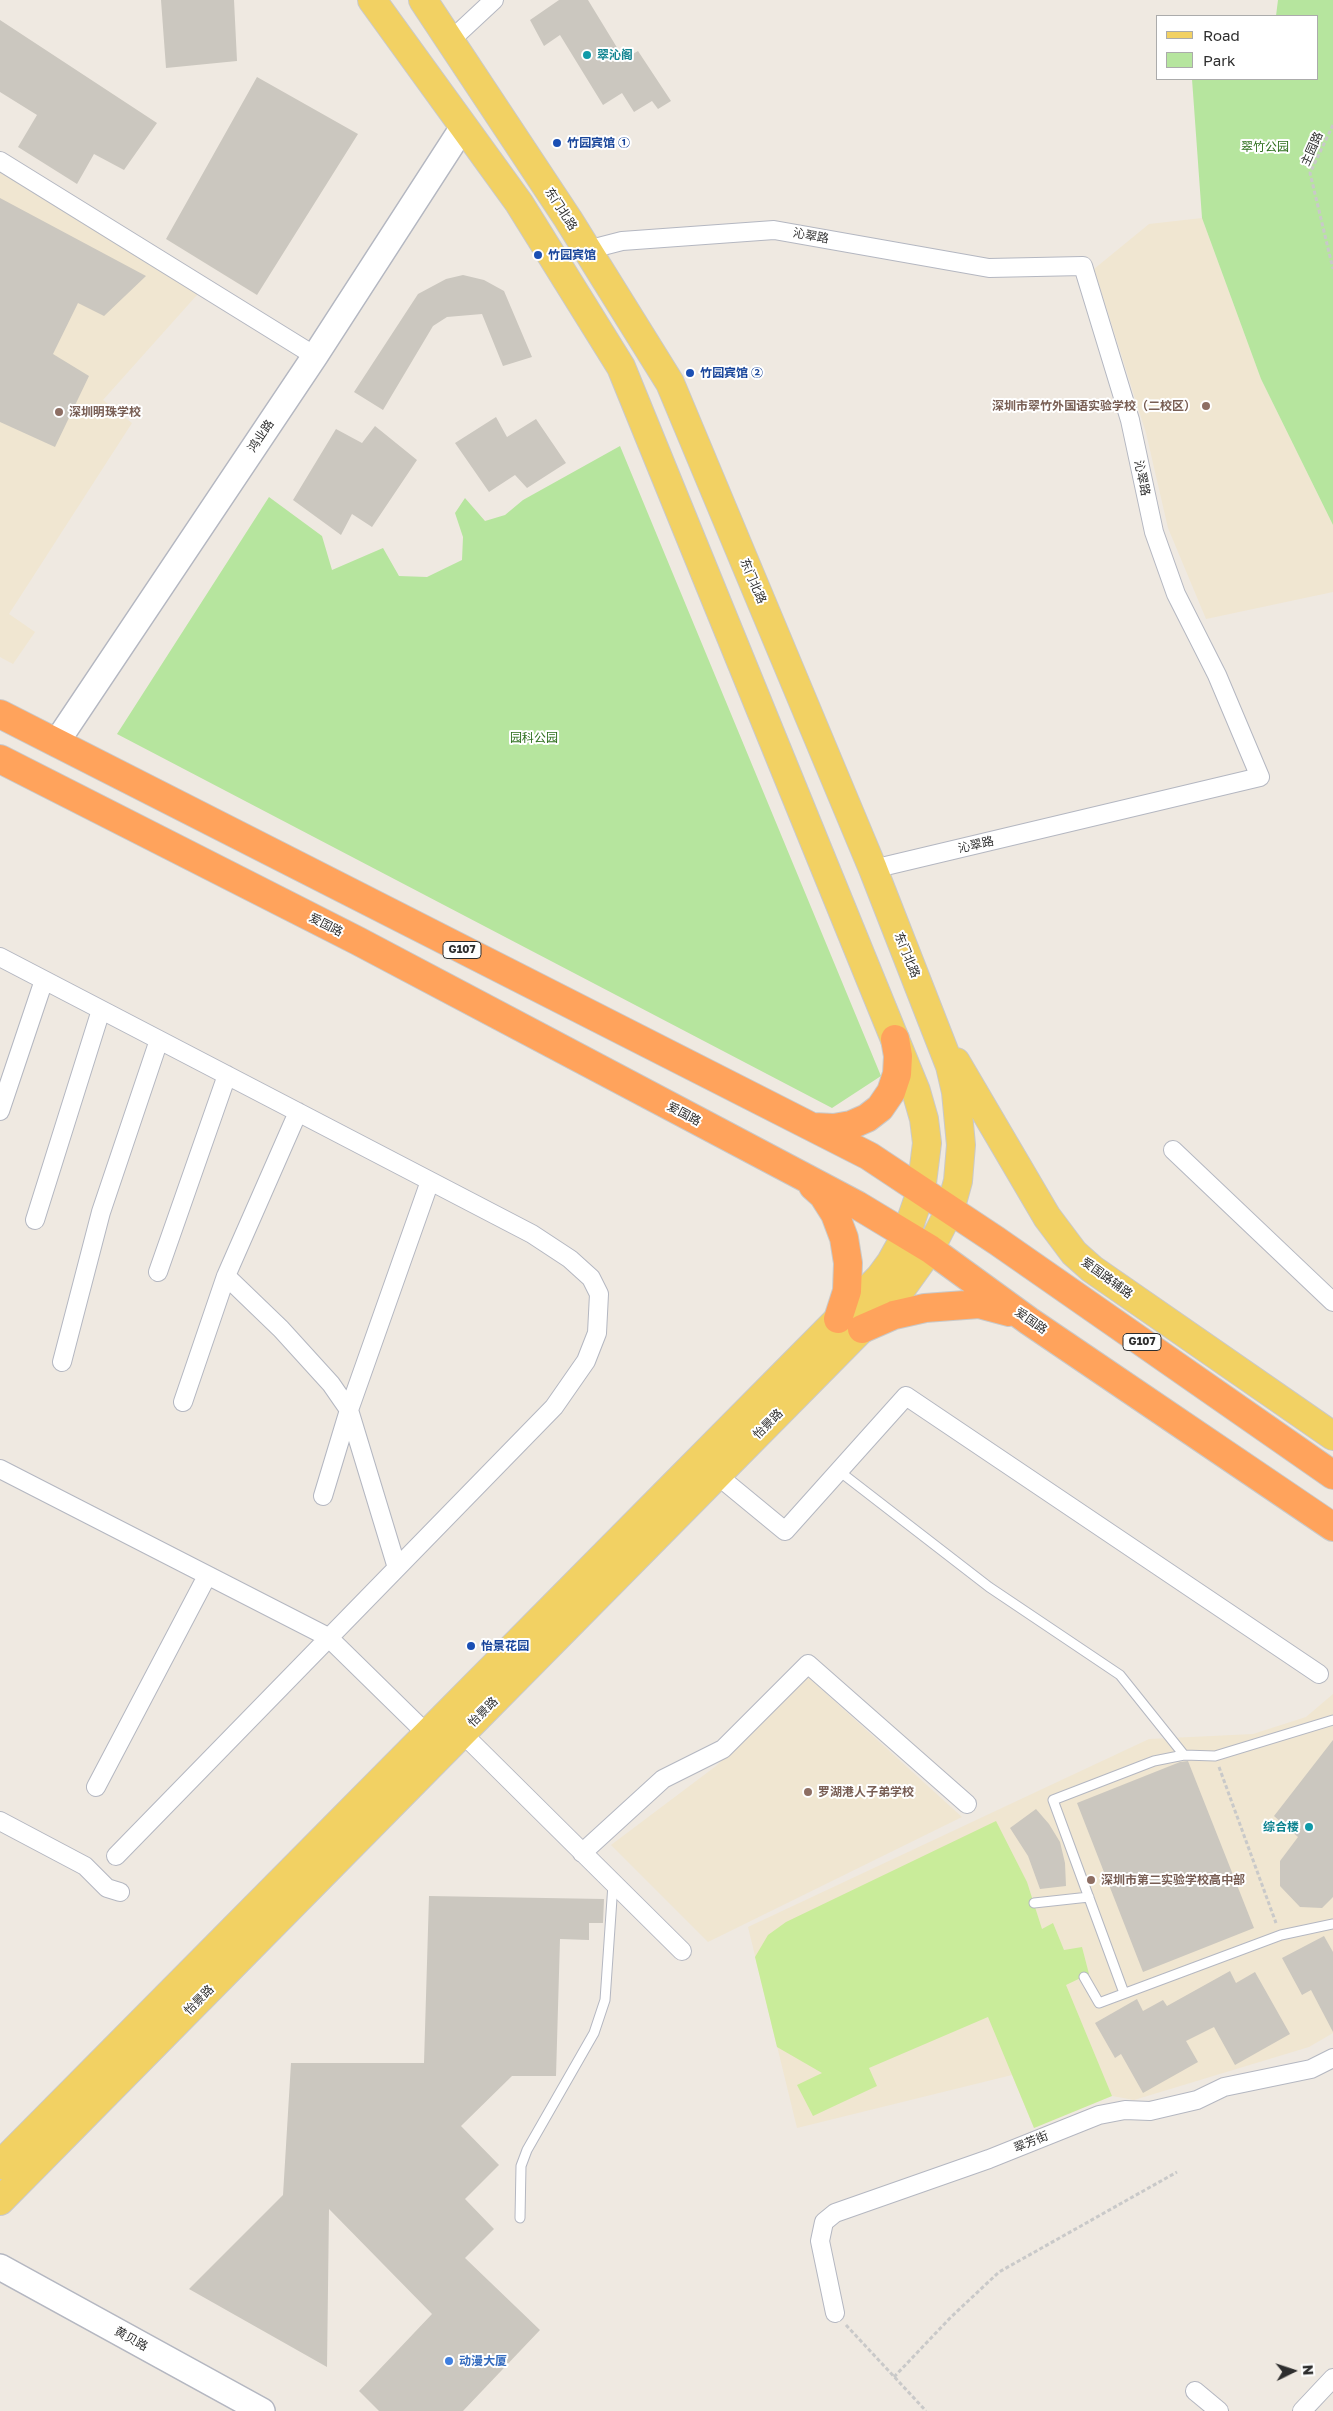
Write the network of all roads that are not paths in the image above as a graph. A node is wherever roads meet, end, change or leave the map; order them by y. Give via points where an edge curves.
1 (372, 0) edge
2 (423, 0) edge
3 (494, 0) edge
4 (452, 40) junction
5 (463, 128) junction
6 (0, 161) edge
7 (587, 250) junction
8 (315, 356) junction
9 (0, 714) edge
10 (56, 742) junction
11 (0, 759) edge
12 (873, 869) junction
13 (0, 957) edge
14 (44, 980) junction
15 (101, 1010) junction
16 (936, 1029) junction
17 (895, 1039) junction
18 (159, 1040) junction
19 (227, 1075) junction
20 (0, 1111) edge
21 (298, 1112) junction
22 (812, 1127) junction
23 (1173, 1150) dead end
24 (803, 1177) junction
25 (430, 1181) junction
26 (921, 1191) junction
27 (950, 1210) junction
28 (35, 1220) dead end
29 (906, 1235) junction
30 (930, 1249) junction
31 (158, 1272) dead end
32 (226, 1276) junction
33 (1333, 1302) edge
34 (1029, 1321) junction
35 (850, 1324) junction
36 (62, 1362) dead end
37 (183, 1402) dead end
38 (349, 1410) junction
39 (1333, 1436) edge
40 (0, 1469) edge
41 (839, 1471) junction
42 (717, 1475) junction
43 (1333, 1475) edge
44 (323, 1496) dead end
45 (1333, 1527) edge
46 (397, 1568) junction
47 (207, 1576) junction
48 (328, 1637) junction
49 (1318, 1674) dead end
50 (1333, 1720) edge
51 (462, 1733) junction
52 (427, 1734) junction
53 (1184, 1755) junction
54 (96, 1788) dead end
55 (966, 1804) dead end
56 (0, 1821) edge
57 (582, 1853) junction
58 (116, 1856) dead end
59 (614, 1884) junction
60 (120, 1892) dead end
61 (1089, 1897) junction
62 (1034, 1903) dead end
63 (1333, 1924) edge
64 (682, 1951) dead end
65 (1084, 1977) dead end
66 (1124, 1993) junction
67 (1333, 2058) edge
68 (0, 2165) edge
69 (0, 2201) edge
70 (520, 2218) dead end
71 (0, 2267) edge
72 (835, 2313) road end
73 (1333, 2378) edge
74 (1195, 2391) dead end
75 (262, 2411) edge
76 (1219, 2411) edge
77 (1302, 2411) edge

1 - 5 main road
2 - 4 main road, 东门北路
3 - 4 street
4 - 7 main road, 东门北路
5 - 8 street, 鸿业路
5 - 17 main road via 519,203 621,367
6 - 8 street
7 - 12 main road, 东门北路 via 670,384
7 - 12 street, 沁翠路 via 622,241 774,230 989,268 1083,266 1130,420 1154,532 1176,594 1217,675 1260,777
8 - 10 street, 鸿业路
9 - 10 highway, G107
10 - 22 highway, G107
11 - 24 highway, 爱国路 via 358,941
12 - 16 main road, 东门北路
13 - 14 street
14 - 15 street
14 - 20 street
15 - 18 street
15 - 28 street
16 - 27 main road, 东门北路 via 956,1092 960,1136 958,1181
16 - 39 main road, 爱国路辅路 via 1047,1217 1074,1253 1092,1269
17 - 22 highway via 897,1074 891,1092 880,1108 868,1118 851,1125
17 - 26 main road via 924,1119 927,1143
18 - 19 street
18 - 36 street via 101,1212
19 - 21 street
19 - 31 street
21 - 25 street
21 - 32 street
22 - 26 highway, G107 via 869,1156
23 - 33 street
24 - 29 highway, 爱国路
24 - 35 highway via 823,1196 835,1214 844,1238
25 - 38 street
25 - 46 street via 532,1234 570,1259 591,1278 600,1310 597,1333 586,1361 554,1408
26 - 27 highway, G107
26 - 29 main road, 怡景路
27 - 30 main road, 怡景路
27 - 43 highway, G107
29 - 30 highway, 爱国路
29 - 35 main road, 怡景路
30 - 34 highway, 爱国路
30 - 35 main road, 怡景路 via 911,1277
32 - 37 street
32 - 38 street via 281,1329 331,1384
34 - 35 highway via 979,1304 953,1304
34 - 45 highway, 爱国路
35 - 42 main road, 怡景路
35 - 52 main road, 怡景路
38 - 44 street
38 - 46 street
40 - 47 street
41 - 42 street via 785,1532
41 - 49 street via 906,1396
41 - 53 lane via 990,1587 1120,1675
42 - 51 main road, 怡景路
46 - 48 street
47 - 48 street
47 - 54 street
48 - 52 street
48 - 58 street
50 - 53 lane via 1215,1756
51 - 57 street
51 - 69 main road, 怡景路
52 - 68 main road, 怡景路
53 - 61 lane via 1154,1761 1053,1800
55 - 57 street via 808,1664 722,1749 663,1779
56 - 60 street via 85,1866 107,1888
57 - 59 street
59 - 64 street
59 - 70 lane via 605,2000 594,2033 527,2150 521,2166
61 - 62 lane
61 - 66 lane
63 - 66 lane via 1281,1935
65 - 66 lane via 1098,2003
67 - 72 street, 翠芳街 via 1311,2069 1224,2087 1188,2102 1150,2111 1125,2110 1099,2115 989,2159 835,2213 824,2222 820,2241
71 - 75 street, 黄贝路
73 - 77 street
74 - 76 street

